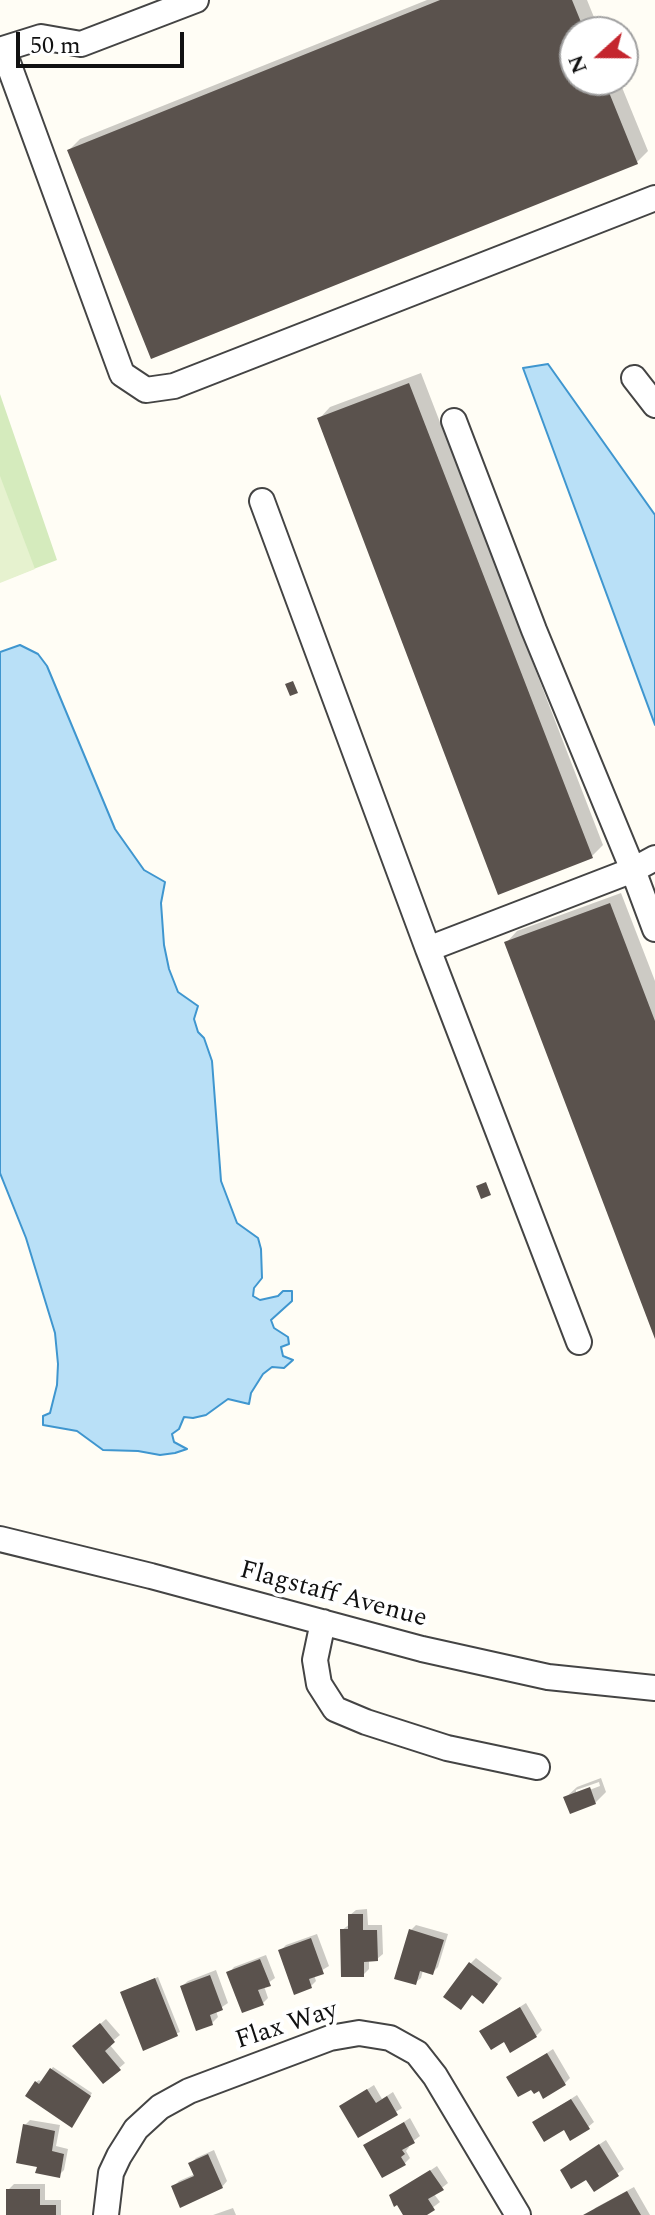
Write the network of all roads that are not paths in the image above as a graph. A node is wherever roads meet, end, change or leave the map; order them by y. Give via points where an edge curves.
1 (196, 0) edge
2 (655, 198) edge
3 (634, 378) dead end
4 (655, 405) edge
5 (454, 421) dead end
6 (262, 501) dead end
7 (655, 858) edge
8 (633, 870) junction
9 (655, 929) edge
10 (428, 949) junction
11 (579, 1342) dead end
12 (0, 1539) edge
13 (323, 1622) junction
14 (655, 1688) edge
15 (537, 1767) dead end
16 (106, 2215) edge
17 (518, 2215) edge

1 - 2 street via 81,44 41,37 3,49 122,374 146,390 174,386
3 - 4 street
5 - 8 street
6 - 10 street
7 - 8 street
8 - 9 street
8 - 10 street
10 - 11 street
12 - 13 street, Flagstaff Avenue
13 - 14 street, Flagstaff Avenue via 548,1677
13 - 15 street via 315,1660 319,1684 335,1709 447,1748
16 - 17 street, Flax Way via 119,2156 136,2129 160,2107 330,2038 359,2033 390,2038 417,2053

